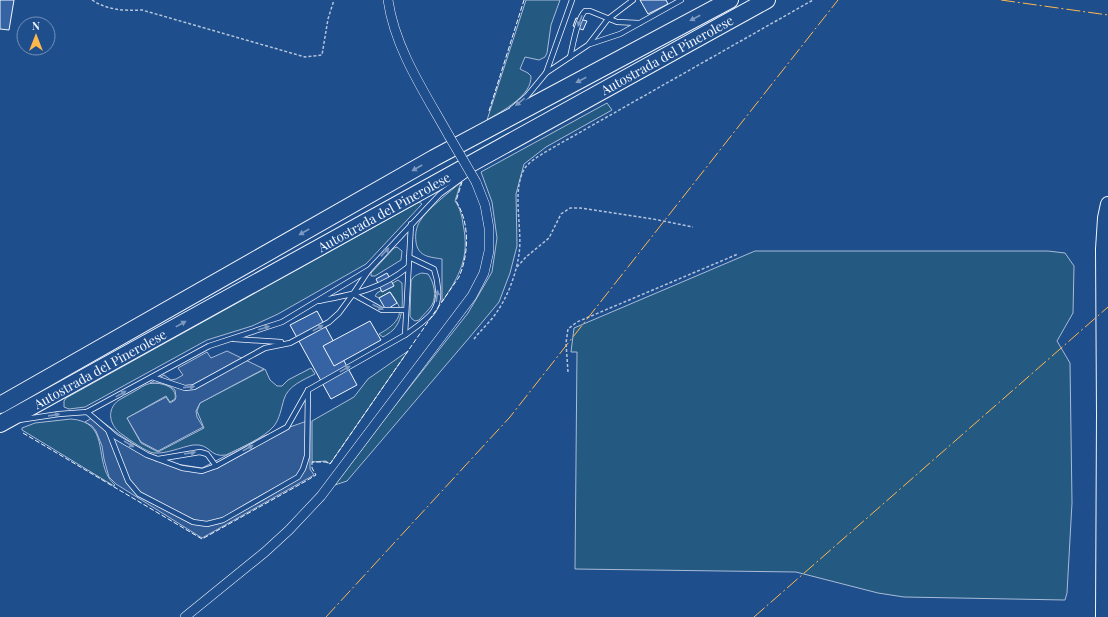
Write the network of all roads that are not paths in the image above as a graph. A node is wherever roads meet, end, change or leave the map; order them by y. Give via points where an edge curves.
1 (388, 0) edge
2 (572, 0) edge
3 (633, 0) edge
4 (681, 0) edge
5 (730, 0) edge
6 (767, 0) edge
7 (608, 19) junction
8 (639, 23) junction
9 (588, 45) junction
10 (570, 57) junction
11 (644, 69) junction
12 (546, 73) junction
13 (509, 111) dead end
14 (574, 113) dead end
15 (503, 115) dead end
16 (434, 158) junction
17 (475, 168) dead end
18 (1108, 204) edge
19 (411, 224) junction
20 (409, 257) junction
21 (408, 267) junction
22 (370, 269) junction
23 (353, 294) junction
24 (315, 302) junction
25 (406, 310) junction
26 (405, 335) junction
27 (228, 339) junction
28 (290, 343) junction
29 (152, 377) junction
30 (308, 390) junction
31 (0, 405) edge
32 (87, 412) junction
33 (1, 423) edge
34 (107, 429) junction
35 (158, 459) junction
36 (216, 466) junction
37 (185, 617) edge
38 (1103, 617) edge

1 - 37 street, bridge via 409,65 476,182 485,205 489,251 484,274 472,296 320,496 265,552
2 - 12 lane
3 - 7 lane
4 - 8 lane
5 -> 16 highway, Autostrada del Pinerolese
6 - 11 highway, Autostrada del Pinerolese
7 - 8 lane
7 - 9 lane
7 -> 10 lane via 590,11 584,12 575,33
8 - 9 lane via 620,34
9 - 10 lane
10 - 12 lane
11 - 14 lane
33 -> 11 highway, Autostrada del Pinerolese
12 -> 13 lane via 527,96
15 - 16 lane
16 -> 31 highway, Autostrada del Pinerolese
17 - 19 lane via 440,194
18 - 38 main road via 1103,250
19 - 20 lane
22 -> 19 lane
20 - 21 lane
26 -> 20 lane via 434,310 438,296 438,278 434,269
21 - 23 lane via 375,288
21 - 25 lane
22 - 23 lane
22 - 24 lane
23 - 24 lane
23 -> 25 lane via 382,310
28 -> 23 lane via 329,322
27 -> 24 lane via 282,322
25 - 26 lane
30 -> 26 lane
27 - 28 lane
27 - 29 lane via 209,346
29 -> 28 lane via 185,388 194,387 265,348
32 -> 29 lane
30 - 34 lane via 307,456 298,477 223,520 208,524 193,522 139,494 128,481
36 -> 30 lane via 287,426
33 -> 32 lane
32 - 34 lane
34 -> 35 lane via 147,455
35 - 36 lane via 182,468 202,471
35 -> 36 lane via 200,452 207,454

